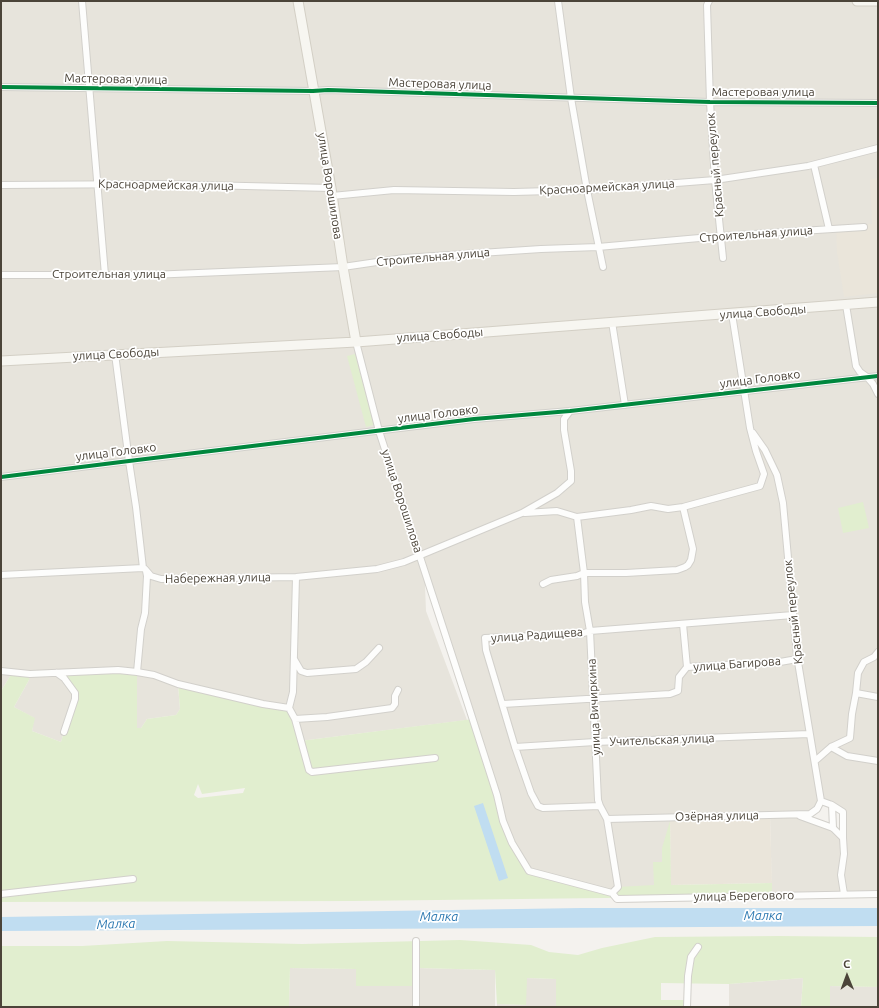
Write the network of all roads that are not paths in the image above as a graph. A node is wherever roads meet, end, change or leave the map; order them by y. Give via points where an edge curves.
1 (82, 1) edge
2 (298, 1) edge
3 (558, 1) edge
4 (709, 1) edge
5 (857, 1) edge
6 (878, 1) edge
7 (1, 87) edge
8 (90, 88) junction
9 (314, 91) junction
10 (571, 98) junction
11 (710, 102) junction
12 (878, 103) edge
13 (878, 148) edge
14 (814, 165) junction
15 (715, 180) junction
16 (98, 184) junction
17 (1, 185) edge
18 (587, 190) junction
19 (332, 192) junction
20 (864, 227) dead end
21 (829, 229) junction
22 (721, 236) junction
23 (598, 247) junction
24 (723, 258) dead end
25 (343, 267) junction
26 (603, 267) dead end
27 (105, 274) junction
28 (1, 275) edge
29 (878, 302) edge
30 (846, 305) junction
31 (732, 314) junction
32 (612, 322) junction
33 (356, 342) junction
34 (115, 354) junction
35 (1, 361) edge
36 (878, 376) edge
37 (867, 377) junction
38 (744, 391) junction
39 (878, 394) edge
40 (625, 405) junction
41 (570, 411) junction
42 (750, 428) junction
43 (379, 430) junction
44 (129, 461) junction
45 (1, 478) edge
46 (760, 486) joint
47 (683, 507) junction
48 (522, 513) junction
49 (577, 517) junction
50 (420, 556) junction
51 (144, 569) junction
52 (584, 573) junction
53 (1, 575) edge
54 (296, 577) junction
55 (543, 584) dead end
56 (793, 615) junction
57 (684, 624) junction
58 (590, 631) junction
59 (379, 648) dead end
60 (878, 652) edge
61 (294, 659) junction
62 (798, 659) junction
63 (687, 667) junction
64 (1, 671) edge
65 (137, 672) junction
66 (57, 673) junction
67 (398, 690) dead end
68 (856, 693) junction
69 (878, 697) edge
70 (593, 698) junction
71 (503, 704) junction
72 (289, 708) junction
73 (295, 719) junction
74 (64, 732) dead end
75 (809, 734) junction
76 (595, 742) junction
77 (515, 747) junction
78 (831, 747) junction
79 (435, 758) dead end
80 (815, 761) junction
81 (878, 761) edge
82 (821, 801) junction
83 (832, 805) junction
84 (600, 806) junction
85 (797, 814) junction
86 (607, 819) junction
87 (833, 828) junction
88 (844, 838) junction
89 (529, 870) joint
90 (133, 879) dead end
91 (612, 893) junction
92 (1, 894) edge
93 (844, 894) junction
94 (878, 894) edge
95 (416, 941) dead end
96 (698, 947) dead end
97 (416, 1007) edge
98 (687, 1007) edge

1 - 8 street
2 - 9 main road, улица Ворошилова
3 - 10 street
4 - 11 street, Красный переулок via 707,5
5 - 6 main road
7 - 8 street, Мастеровая улица
8 - 9 street, Мастеровая улица
8 - 16 street
9 - 10 street, Мастеровая улица
9 - 19 main road, улица Ворошилова
10 - 11 street, Мастеровая улица
10 - 18 street
11 - 12 street, Мастеровая улица
11 - 15 street, Красный переулок
13 - 14 street, Красноармейская улица
14 - 15 street, Красноармейская улица
14 - 21 street
15 - 18 street, Красноармейская улица
15 - 22 street, Красный переулок
16 - 17 street, Красноармейская улица
16 - 19 street, Красноармейская улица
16 - 27 street
18 - 19 street, Красноармейская улица
18 - 23 street
19 - 25 main road, улица Ворошилова
20 - 21 street, Строительная улица
21 - 22 street, Строительная улица
22 - 23 street, Строительная улица
22 - 24 street, Красный переулок
23 - 25 street, Строительная улица via 404,258
23 - 26 street
25 - 27 street, Строительная улица via 150,275
25 - 33 main road, улица Ворошилова
27 - 28 street, Строительная улица
29 - 30 main road, улица Свободы
30 - 31 main road, улица Свободы
30 - 37 street via 856,366
31 - 32 main road, улица Свободы
31 - 38 street, Красный переулок
32 - 33 main road, улица Свободы
32 - 40 street
33 - 34 main road, улица Свободы
33 - 43 street, улица Ворошилова
34 - 35 main road, улица Свободы
34 - 44 street
36 - 37 street, улица Головко
37 - 38 street, улица Головко
37 - 39 street
38 - 40 street, улица Головко
38 - 42 street, Красный переулок
40 - 41 street, улица Головко
41 - 43 street, улица Головко
41 - 48 street, Набережная улица via 564,419 564,430 571,481
42 - 46 street, Красный переулок via 764,474
42 - 56 street, Красный переулок via 765,450 777,475 783,504
43 - 44 street, улица Головко
43 - 50 street, улица Ворошилова
44 - 45 street, улица Головко
44 - 51 street
46 - 47 street, Набережная улица
47 - 49 street, Набережная улица via 668,509 651,506
47 - 52 street via 693,549 688,565 677,570 626,574
48 - 49 street, Набережная улица via 557,511
48 - 50 street, Набережная улица
49 - 52 street, улица Вичиркина
50 - 54 street, Набережная улица via 378,569
50 - 89 street, улица Ворошилова via 497,795 503,821 512,843
51 - 53 street
51 - 54 street, Набережная улица via 151,576 161,579
51 - 65 street via 147,576 145,613
52 - 55 street
52 - 58 street, улица Вичиркина
54 - 61 street
56 - 57 street, улица Радищева
56 - 62 street, Красный переулок
57 - 58 street, улица Радищева
57 - 63 street
58 - 70 street, улица Вичиркина
58 - 71 street, улица Радищева via 582,634 485,638 486,650
59 - 61 street via 356,669 307,673 301,671
60 - 68 street via 864,662 858,673
61 - 72 street via 293,692
62 - 63 street, улица Багирова
62 - 75 street, Красный переулок
63 - 70 street, улица Багирова via 679,677 679,688 675,693
64 - 66 street
65 - 66 street via 118,670
65 - 72 street via 178,684
66 - 74 street via 75,693
67 - 73 street via 392,708
68 - 69 street
68 - 78 street via 850,738
70 - 71 street, улица Багирова
70 - 76 street, улица Вичиркина
71 - 77 street, улица Радищева
72 - 73 street
73 - 79 street via 309,770 312,772
75 - 76 street, Учительская улица
75 - 80 street, Красный переулок
76 - 77 street, Учительская улица
76 - 84 street, улица Вичиркина
77 - 84 street, улица Радищева via 538,806
78 - 80 street
78 - 81 street via 847,756
80 - 82 street, Красный переулок
82 - 83 street
82 - 85 street, Озёрная улица via 817,809 810,814
83 - 87 street
83 - 88 street via 843,812
84 - 86 street, улица Вичиркина
85 - 86 street, Озёрная улица
85 - 87 street
86 - 91 street, улица Вичиркина via 618,887
87 - 88 street
88 - 93 street via 841,875
89 - 91 street, улица Берегового
90 - 92 street
91 - 93 street, улица Берегового via 617,898
93 - 94 street, улица Берегового
95 - 97 street
96 - 98 street via 691,957

